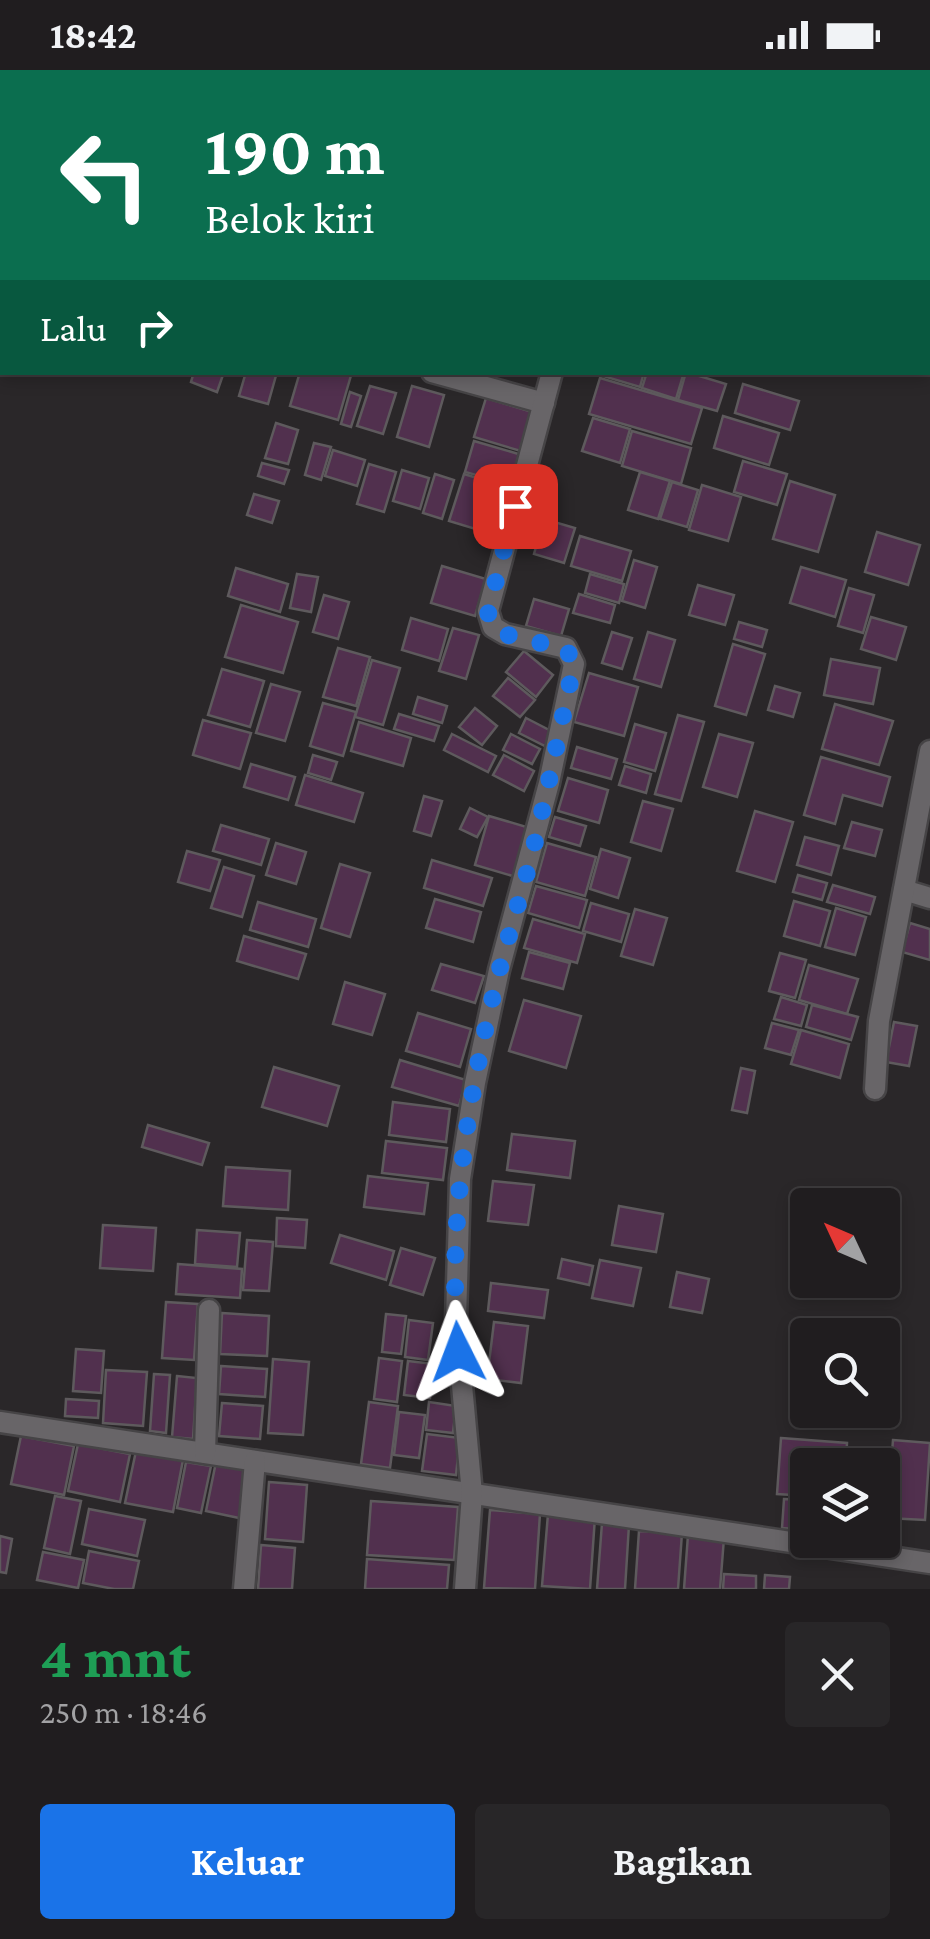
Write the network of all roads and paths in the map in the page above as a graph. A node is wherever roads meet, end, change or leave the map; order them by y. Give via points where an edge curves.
1 (443, 375) edge
2 (551, 375) edge
3 (544, 403) junction
4 (930, 751) edge
5 (904, 890) junction
6 (930, 898) edge
7 (875, 1090) dead end
8 (209, 1310) dead end
9 (0, 1422) edge
10 (204, 1453) junction
11 (255, 1461) junction
12 (472, 1494) junction
13 (930, 1563) edge
14 (244, 1589) edge
15 (465, 1589) edge

1 - 3 street
2 - 3 street
3 - 12 street via 488,612 493,627 566,648 574,664 495,989 460,1179 456,1320
4 - 5 street
5 - 6 street
5 - 7 street via 880,1020
8 - 10 street
9 - 10 street
10 - 11 street
11 - 12 street
11 - 14 street
12 - 13 street
12 - 15 street

